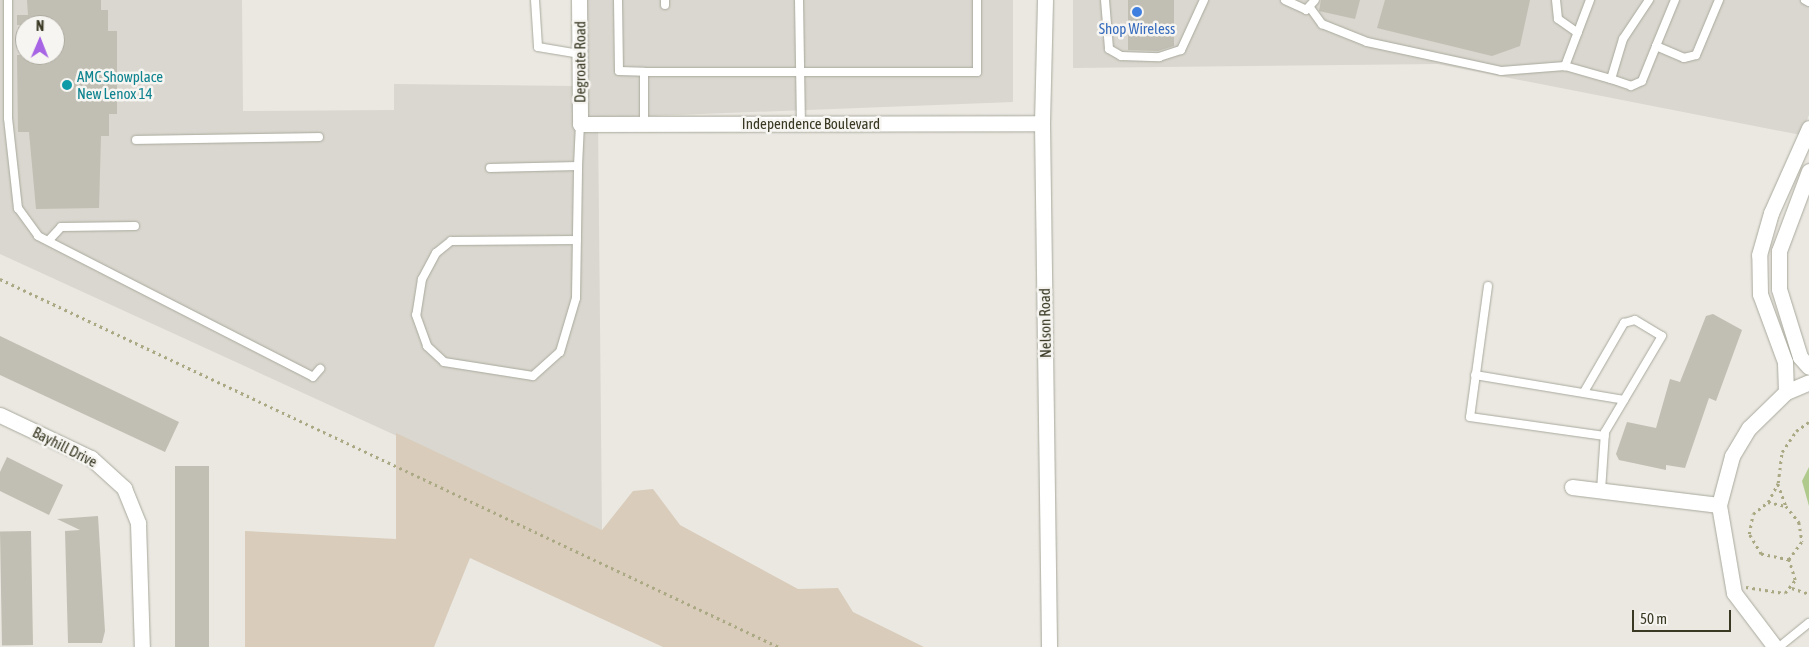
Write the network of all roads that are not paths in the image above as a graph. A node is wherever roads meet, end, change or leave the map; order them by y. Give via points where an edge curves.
1 (8, 0) edge
2 (535, 0) edge
3 (579, 0) edge
4 (618, 0) edge
5 (798, 0) edge
6 (977, 0) edge
7 (1045, 0) edge
8 (1105, 0) edge
9 (1204, 0) edge
10 (1285, 0) edge
11 (1315, 0) edge
12 (1556, 0) edge
13 (1590, 0) edge
14 (1649, 0) edge
15 (1674, 0) edge
16 (1719, 0) edge
17 (1805, 0) edge
18 (1809, 2) edge
19 (1311, 9) junction
20 (1578, 33) junction
21 (1656, 46) junction
22 (580, 54) junction
23 (1565, 66) junction
24 (644, 72) junction
25 (800, 73) junction
26 (1611, 79) junction
27 (1042, 123) junction
28 (580, 124) junction
29 (644, 124) junction
30 (801, 124) junction
31 (1809, 128) edge
32 (319, 137) dead end
33 (136, 140) dead end
34 (1805, 148) edge
35 (578, 166) junction
36 (490, 168) dead end
37 (1809, 171) edge
38 (135, 226) dead end
39 (50, 239) junction
40 (577, 240) junction
41 (1488, 286) dead end
42 (1809, 367) edge
43 (320, 369) dead end
44 (1475, 376) junction
45 (1809, 382) edge
46 (1584, 392) junction
47 (1786, 392) junction
48 (1624, 400) junction
49 (0, 416) edge
50 (1605, 436) junction
51 (1572, 486) dead end
52 (1601, 490) junction
53 (1719, 505) junction
54 (1809, 624) edge
55 (142, 647) edge
56 (1049, 647) edge
57 (1775, 647) edge

1 - 39 lane via 8,118 18,208 38,236
2 - 22 lane via 538,47
3 - 22 street, Degroate Road
4 - 24 lane via 619,72
5 - 25 lane
6 - 25 lane via 977,72
7 - 27 street, Nelson Road
8 - 9 lane via 1109,49 1121,56 1159,57 1181,50
10 - 19 lane
11 - 19 lane
12 - 20 lane via 1558,20
13 - 20 lane
14 - 26 lane via 1623,39
15 - 21 lane
16 - 21 lane via 1696,55 1684,58
17 - 18 lane
19 - 23 lane via 1322,24 1368,42 1501,71 1519,73
20 - 23 lane
21 - 26 lane via 1642,81 1631,86
22 - 28 street, Degroate Road
23 - 26 lane
24 - 25 lane
24 - 29 lane
25 - 30 lane
27 - 30 street, Independence Boulevard
27 - 56 street, Nelson Road
28 - 29 street, Independence Boulevard
28 - 35 lane
29 - 30 street, Independence Boulevard
31 - 34 street
32 - 33 lane
34 - 47 street via 1759,254 1760,294 1785,362
35 - 36 lane
35 - 40 lane
37 - 42 street via 1779,251 1779,289 1800,357
38 - 39 lane via 62,227
39 - 43 lane via 313,377
40 - 40 lane via 576,298 560,352 534,376 444,362 427,346 416,315 422,279 436,253 451,241
41 - 44 lane
44 - 46 lane
44 - 50 lane via 1470,417
45 - 47 street
46 - 48 lane
46 - 48 lane via 1624,323 1635,320 1662,336
47 - 53 street via 1749,428 1732,456
48 - 50 lane
49 - 55 street, Bayhill Drive via 90,458 124,488 138,523
50 - 52 lane
51 - 52 street
52 - 53 street
53 - 57 street via 1734,593
54 - 57 lane

